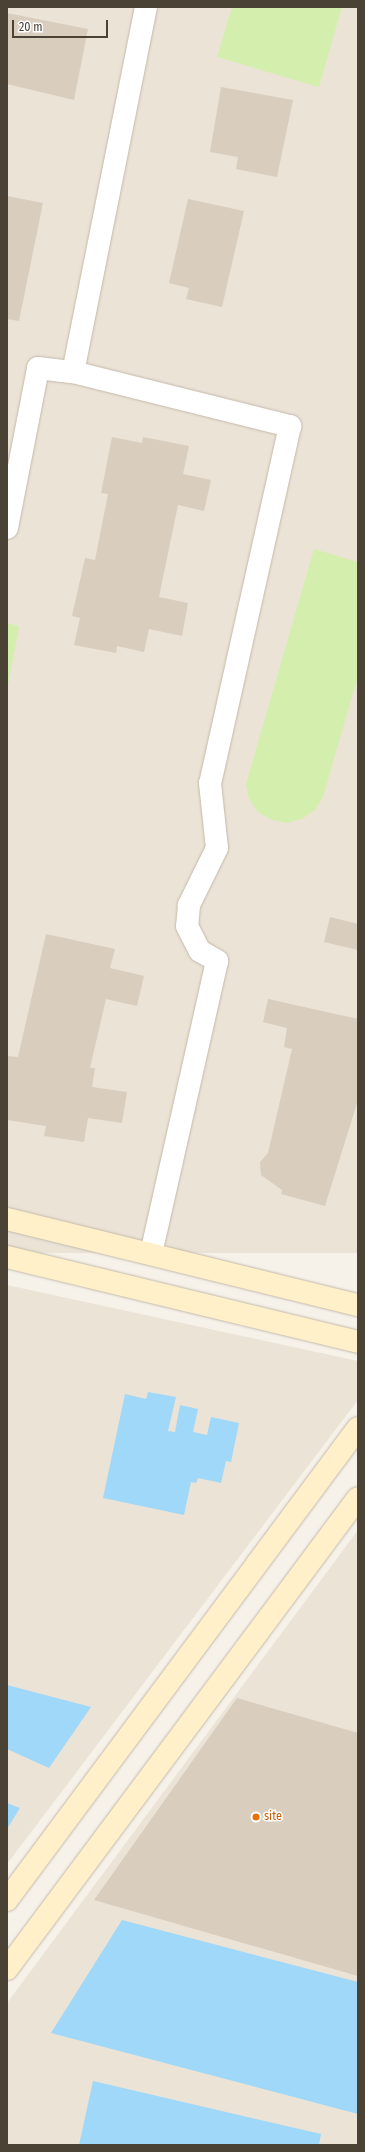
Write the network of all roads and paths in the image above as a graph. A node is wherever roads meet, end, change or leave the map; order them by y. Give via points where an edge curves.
1 (146, 7) edge
2 (73, 372) junction
3 (7, 528) edge
4 (7, 1219) edge
5 (151, 1254) junction
6 (7, 1257) edge
7 (358, 1305) edge
8 (358, 1342) edge
9 (358, 1428) edge
10 (358, 1498) edge
11 (7, 1900) edge
12 (7, 1969) edge

1 - 2 street
2 - 3 street via 38,368
2 - 5 street via 290,426 210,783 217,848 190,905 187,926 200,951 218,961
4 - 5 main road
5 - 7 main road
6 - 8 main road
9 - 11 main road
10 - 12 main road

